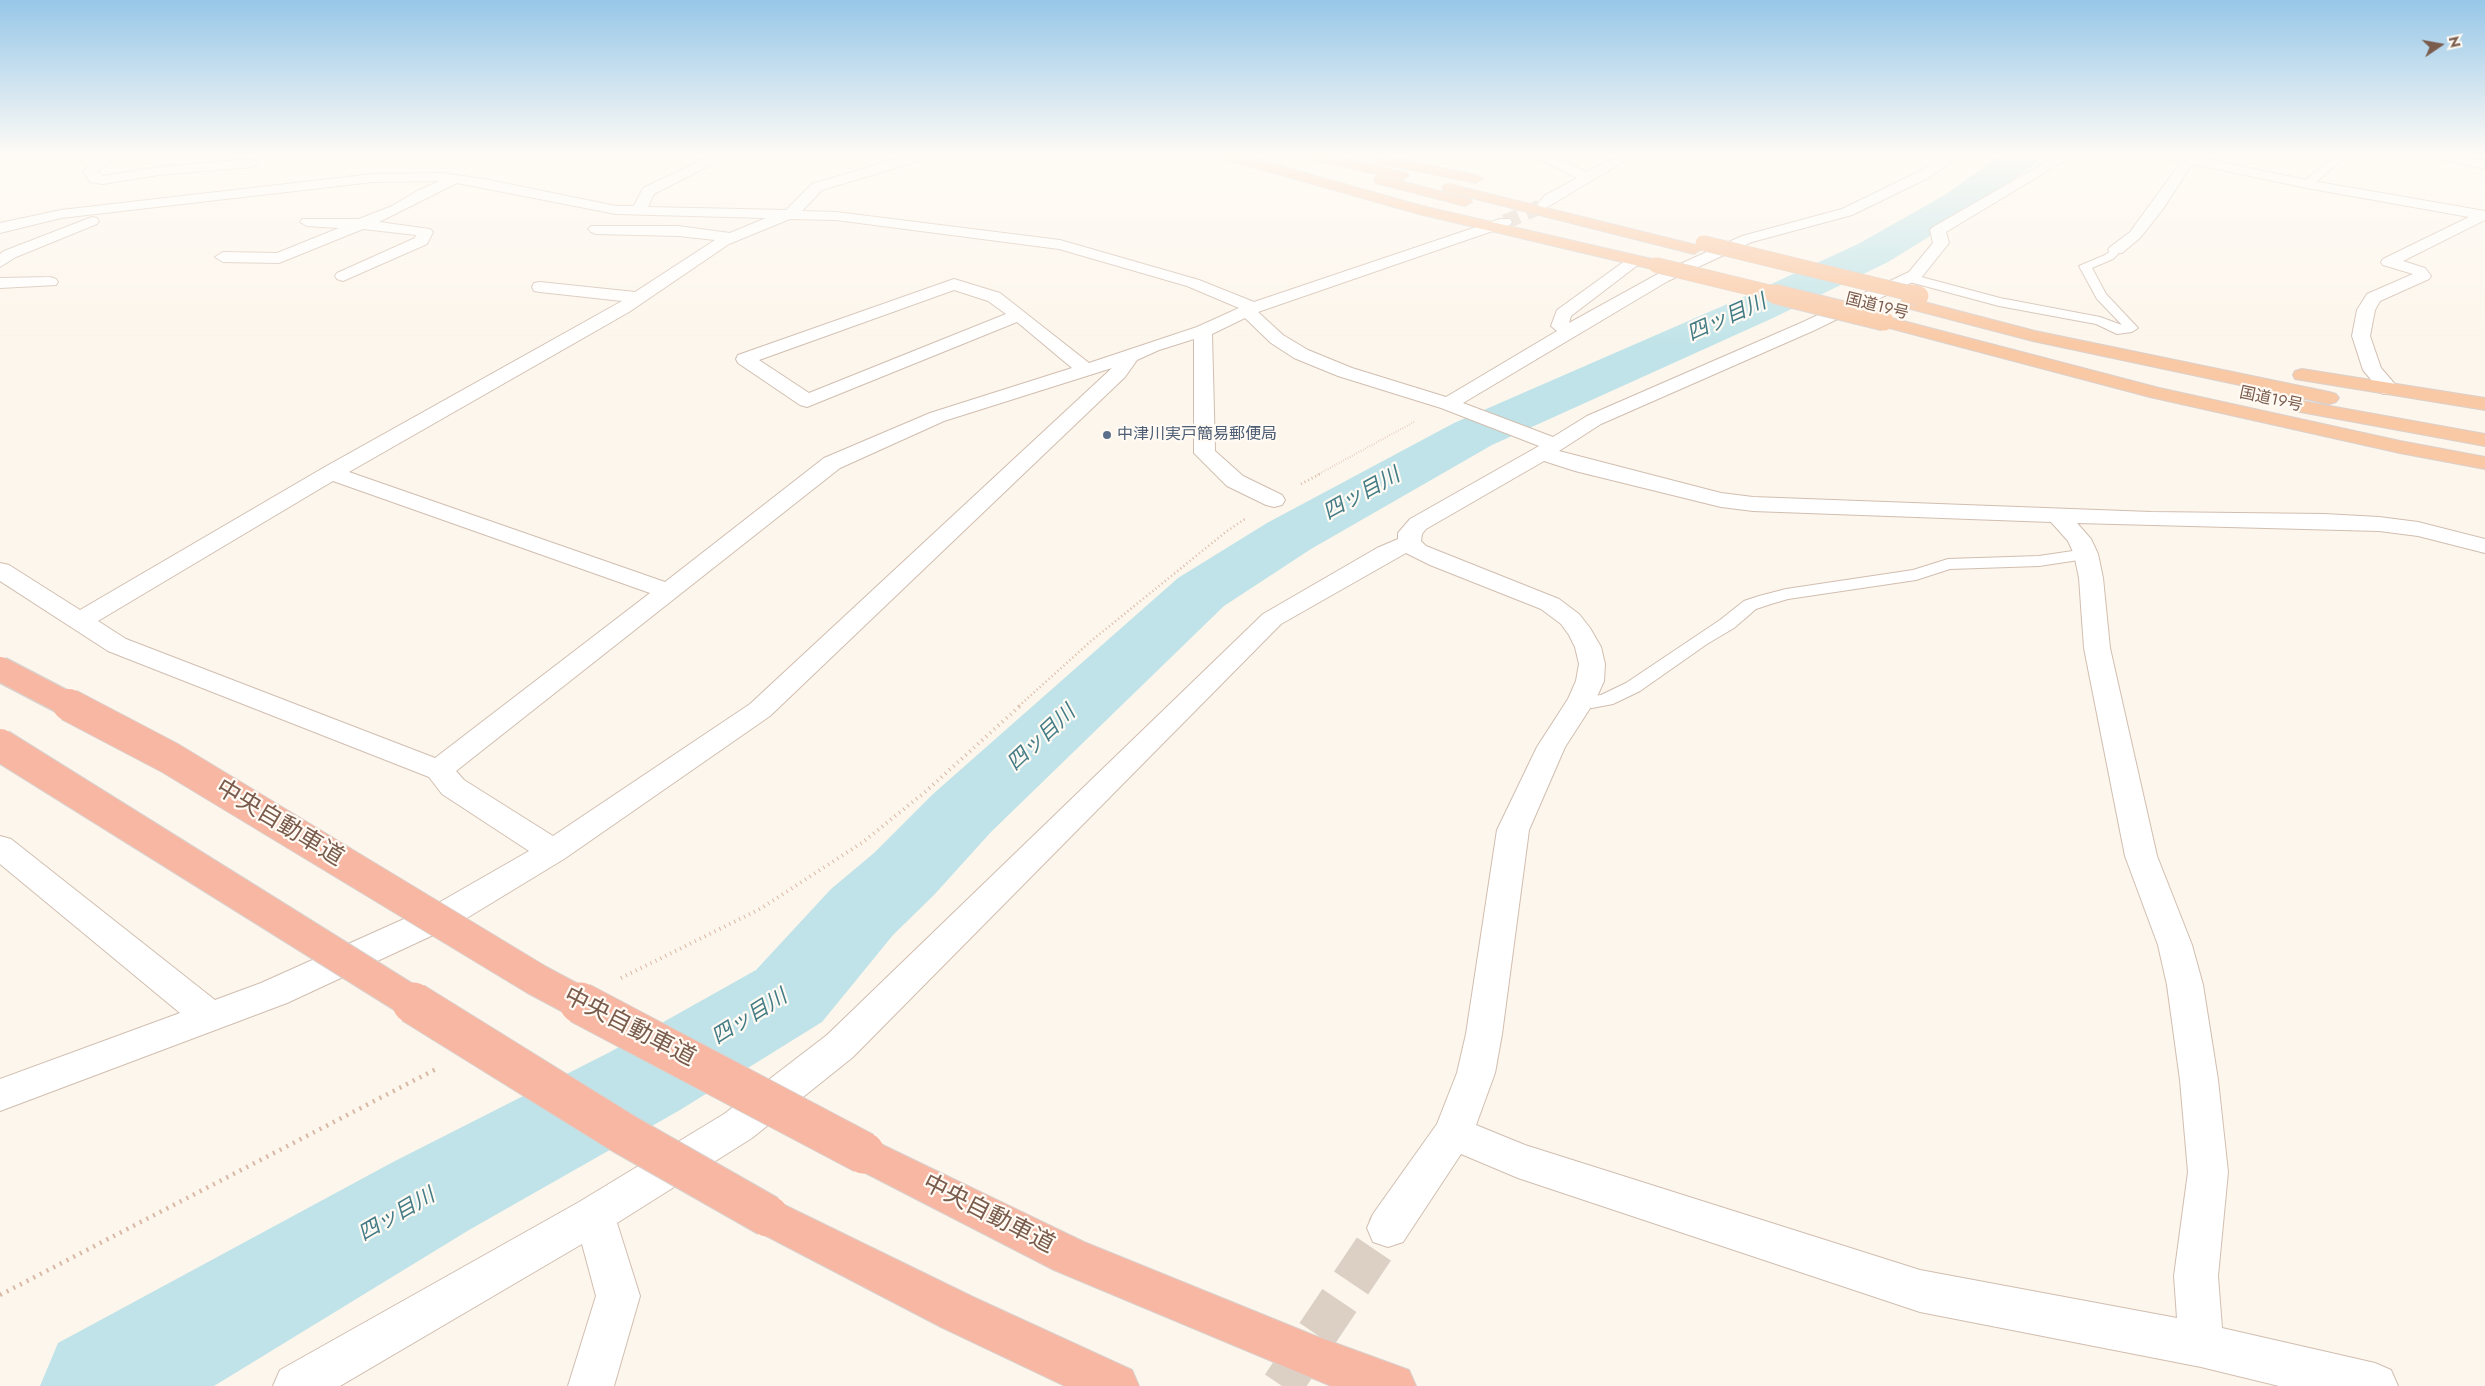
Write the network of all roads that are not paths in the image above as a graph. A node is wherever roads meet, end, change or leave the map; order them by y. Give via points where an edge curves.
1 (36, 220) edge
2 (97, 220) edge
3 (371, 220) edge
4 (776, 220) edge
5 (867, 220) edge
6 (1474, 220) edge
7 (1533, 220) tunnel mouth
8 (1587, 220) edge
9 (1607, 220) edge
10 (1819, 220) edge
11 (1956, 220) edge
12 (2146, 220) edge
13 (2475, 220) edge
14 (307, 222) dead end
15 (361, 224) junction
16 (1499, 224) junction
17 (0, 228) edge
18 (596, 229) dead end
19 (732, 238) junction
20 (1699, 246) junction
21 (2116, 250) joint
22 (223, 257) dead end
23 (1635, 261) junction
24 (0, 262) edge
25 (343, 276) dead end
26 (1910, 278) junction
27 (50, 282) dead end
28 (0, 284) edge
29 (540, 287) dead end
30 (639, 298) junction
31 (1910, 304) junction
32 (1250, 309) junction
33 (1019, 315) junction
34 (1203, 331) junction
35 (1567, 332) junction
36 (1130, 356) junction
37 (1086, 370) junction
38 (2390, 390) junction
39 (2485, 404) edge
40 (1452, 406) junction
41 (2485, 425) edge
42 (2485, 440) edge
43 (1542, 444) junction
44 (2485, 462) edge
45 (331, 473) junction
46 (1274, 500) road end
47 (2057, 514) junction
48 (1409, 543) junction
49 (2485, 546) edge
50 (2086, 554) junction
51 (0, 570) edge
52 (668, 591) junction
53 (80, 622) junction
54 (0, 669) edge
55 (1582, 699) junction
56 (0, 745) edge
57 (439, 770) junction
58 (0, 847) edge
59 (553, 851) junction
60 (210, 1017) junction
61 (0, 1095) edge
62 (1453, 1133) junction
63 (594, 1215) junction
64 (1388, 1228) tunnel mouth
65 (2201, 1345) junction
66 (296, 1386) edge
67 (591, 1386) edge
68 (1116, 1386) edge
69 (1393, 1386) edge
70 (2375, 1386) edge

1 - 17 street
2 - 24 street via 10,254
3 - 15 street
4 - 19 street
5 - 32 street via 1060,245 1193,283
6 - 16 highway
7 - 31 highway, 国道19号 via 1675,255
8 - 20 highway, 国道19号
9 - 20 highway
10 - 35 street via 1747,239 1662,278
11 - 26 street via 1938,230 1941,243
12 - 21 street via 2135,236
13 - 38 street via 2389,262 2418,271 2423,276 2373,298 2366,310 2361,336 2372,370
14 - 15 street
15 - 22 street via 279,258
15 - 25 street via 425,232 422,241
16 - 23 highway
16 - 32 street
18 - 19 street
19 - 30 street
20 - 31 highway, 国道19号
21 - 26 lane via 2109,257 2085,266 2101,296 2132,328 2117,330 2100,321 1999,302
23 - 35 street via 1563,314 1560,326
23 - 44 highway, bridge via 1884,321 2157,393 2400,447
26 - 43 street
27 - 28 street
29 - 30 street
30 - 45 street
31 - 38 highway
31 - 41 highway, 国道19号 via 2033,336 2192,370
31 - 42 highway, 国道19号 via 2132,371 2425,431
32 - 34 street
32 - 40 street via 1277,339 1301,354 1345,372
33 - 33 street via 807,401 745,358 954,284 994,298
33 - 37 street
34 - 36 street
34 - 46 street via 1204,453 1235,481
35 - 40 street
36 - 37 street
36 - 59 street via 1111,380 760,710
37 - 52 street via 936,417 832,463
38 - 39 highway
40 - 43 street
43 - 47 street via 1584,466 1721,500 1753,504
43 - 48 street via 1418,524 1410,533
45 - 52 street
45 - 53 street
47 - 49 street via 2379,524 2418,529
47 - 50 street via 2080,539
48 - 55 street via 1438,560 1543,601 1570,619 1588,647 1592,664 1590,681
48 - 63 street via 1385,553 1272,619 840,1046 738,1126
50 - 55 lane via 2031,562 1948,564 1916,575 1765,600 1750,605 1728,624 1633,687 1606,700 1592,702
50 - 65 street via 2097,648 2141,856 2175,945 2185,985 2199,1080 2208,1172 2196,1276
51 - 53 street
52 - 57 street
53 - 57 street via 117,645
54 - 69 highway, 中央自動車道, bridge via 170,758 537,980 864,1153 1069,1256 1313,1357
55 - 62 street via 1551,747 1513,830 1484,1034 1476,1074
56 - 68 highway, bridge via 615,1129 768,1216 957,1312
57 - 59 street via 453,787
58 - 60 street
59 - 60 street via 445,915 274,993
60 - 61 street
62 - 64 street
62 - 65 street via 1518,1160 1920,1291
63 - 66 street
63 - 67 street via 618,1296
65 - 70 street

